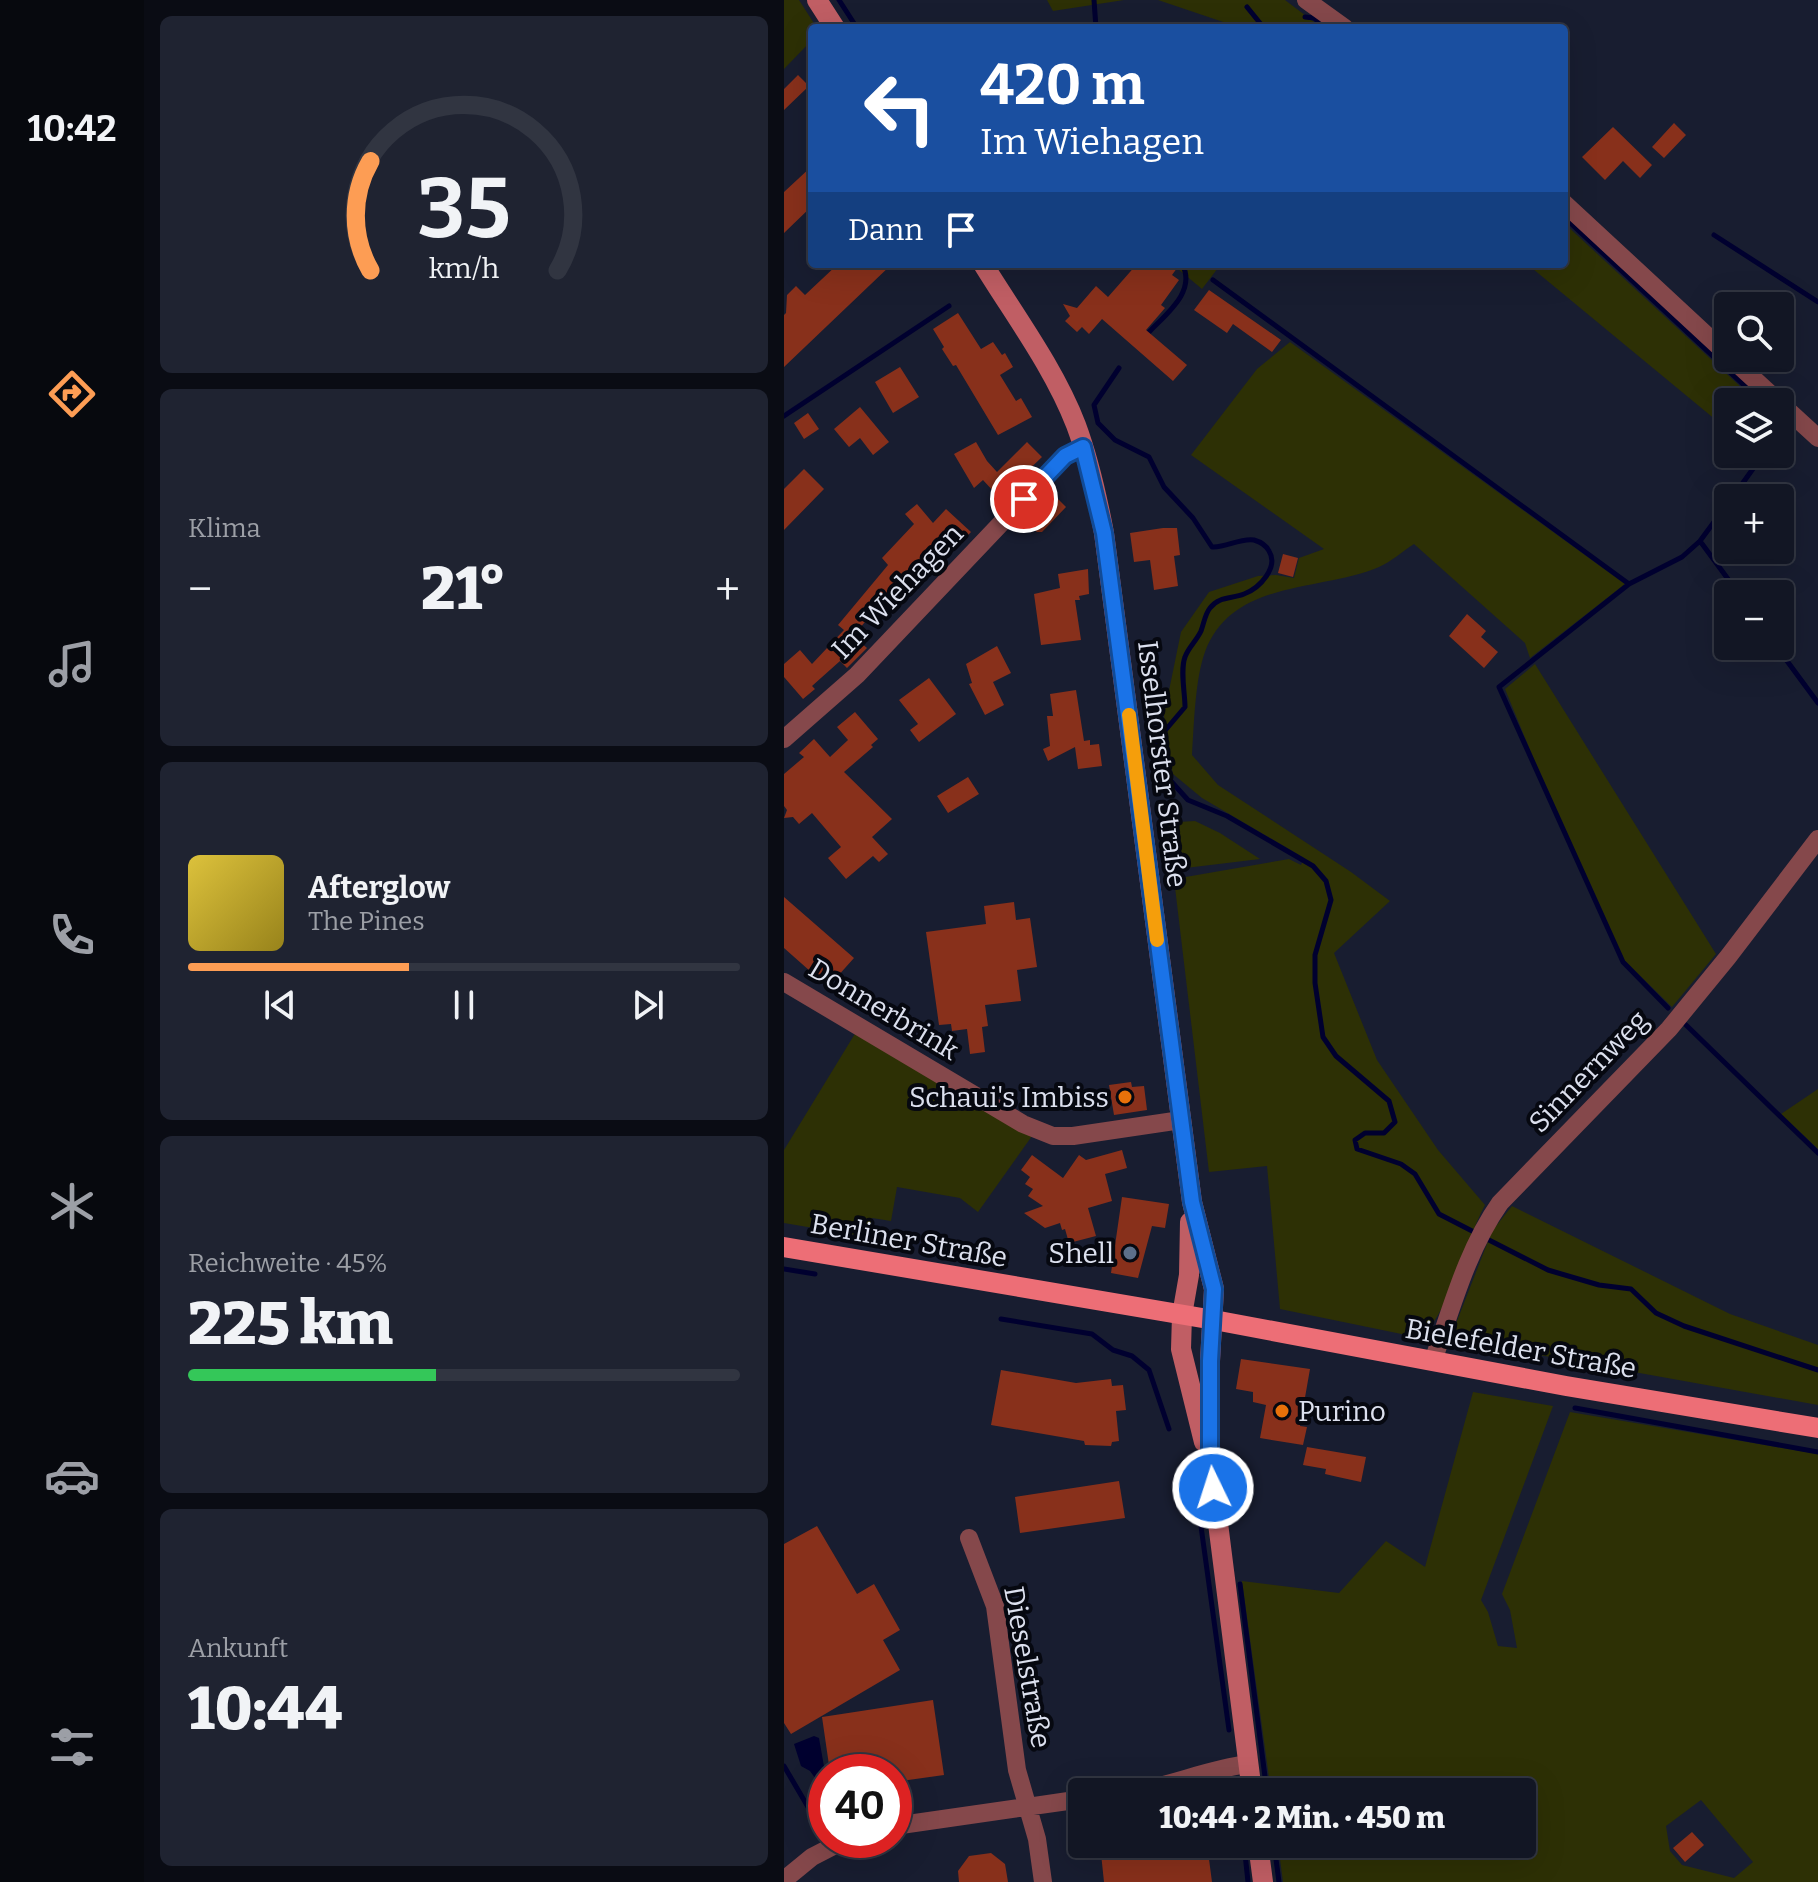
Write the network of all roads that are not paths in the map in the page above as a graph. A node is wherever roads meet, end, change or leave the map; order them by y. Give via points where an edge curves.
1 (817, 0) edge
2 (1306, 0) edge
3 (832, 24) edge
4 (1339, 24) edge
5 (1568, 207) edge
6 (985, 268) edge
7 (1714, 342) edge
8 (1746, 372) edge
9 (1763, 388) edge
10 (1794, 416) edge
11 (1818, 438) edge
12 (1083, 447) junction
13 (784, 739) edge
14 (1818, 839) edge
15 (784, 982) edge
16 (1181, 1120) junction
17 (1192, 1202) junction
18 (784, 1247) edge
19 (1182, 1315) junction
20 (1214, 1320) junction
21 (1433, 1361) junction
22 (1818, 1428) edge
23 (1210, 1460) junction
24 (969, 1538) dead end
25 (1248, 1764) junction
26 (1190, 1778) edge
27 (1249, 1778) edge
28 (1068, 1801) edge
29 (1028, 1807) junction
30 (912, 1823) edge
31 (811, 1858) edge
32 (1260, 1858) edge
33 (784, 1880) edge
34 (1043, 1882) edge
35 (1263, 1882) edge

1 - 3 street
2 - 4 street
5 - 7 street
6 - 12 street, Isselhorster Straße via 1046,367
8 - 9 street
10 - 11 street
12 - 13 street, Im Wiehagen via 1065,456 857,675
12 - 16 street, Isselhorster Straße via 1104,533
14 - 21 street, Sinnernweg via 1669,1029 1500,1203 1457,1288
15 - 16 street, Donnerbrink via 1023,1124 1053,1136
16 - 17 street, Isselhorster Straße
17 - 19 street, Isselhorster Straße
17 - 20 street, Isselhorster Straße via 1214,1289
18 - 19 main road, Berliner Straße
19 - 20 main road, Berliner Straße
19 - 23 street, Isselhorster Straße via 1181,1349
20 - 21 main road, Bielefelder Straße
20 - 23 street, Isselhorster Straße
21 - 22 main road, Bielefelder Straße
23 - 25 street, Isselhorster Straße
24 - 29 street, Dieselstraße via 995,1606 1017,1770
25 - 26 street
25 - 27 street, Isselhorster Straße
28 - 29 street
29 - 30 street
29 - 34 street, Dieselstraße
31 - 33 street
32 - 35 street

